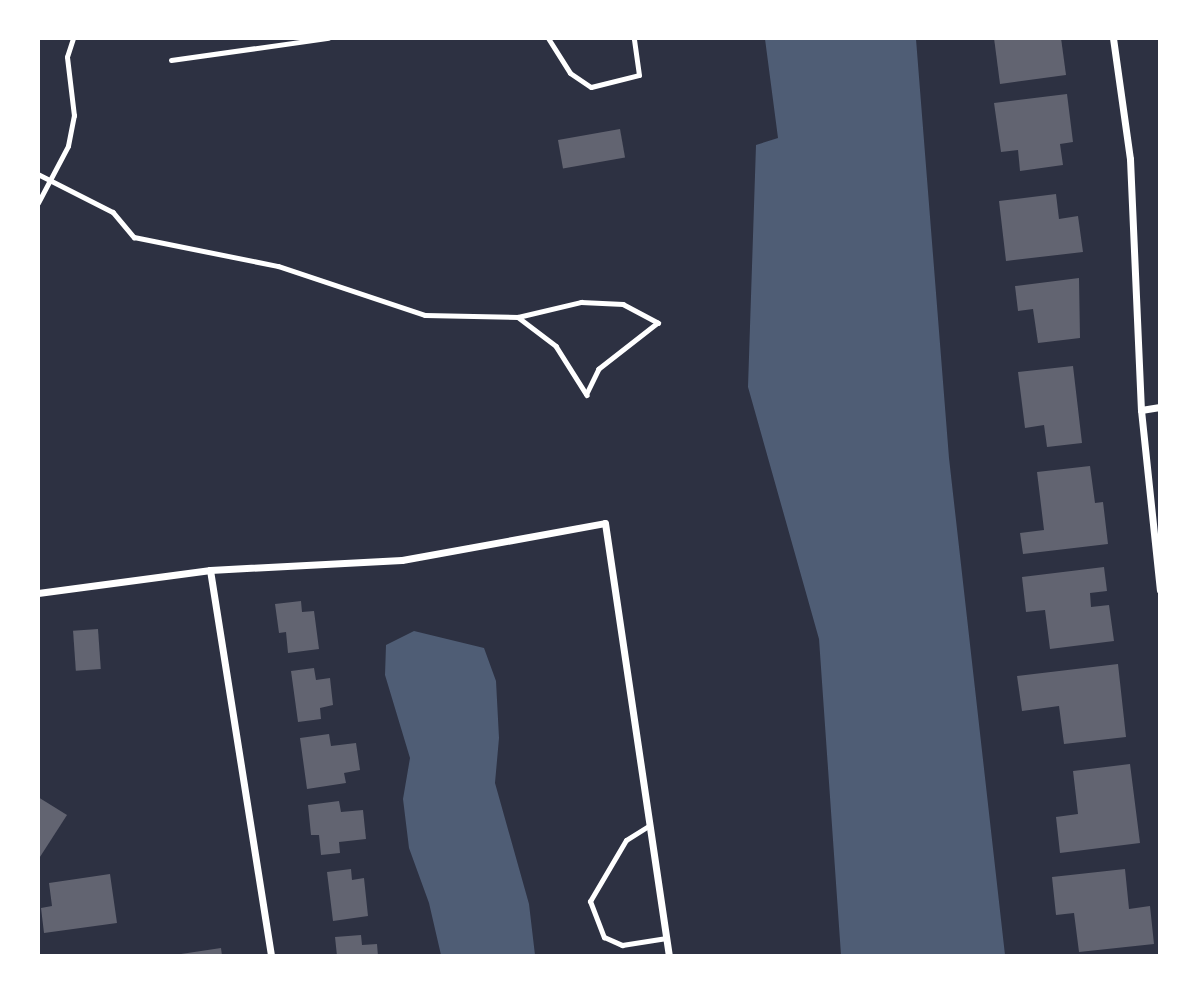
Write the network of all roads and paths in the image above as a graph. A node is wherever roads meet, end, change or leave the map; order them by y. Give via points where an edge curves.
1 (73, 38) edge
2 (328, 38) edge
3 (548, 38) edge
4 (634, 38) edge
5 (1112, 38) edge
6 (171, 60) dead end
7 (38, 174) edge
8 (53, 178) junction
9 (38, 203) edge
10 (518, 317) junction
11 (1160, 407) edge
12 (1141, 410) junction
13 (210, 570) junction
14 (1160, 590) edge
15 (38, 593) edge
16 (650, 825) junction
17 (666, 938) junction
18 (271, 956) edge
19 (669, 956) edge

1 - 8 path via 67,57 74,116 68,146
2 - 6 lane
3 - 4 lane via 570,73 591,87 639,75
5 - 12 street via 1130,159
7 - 8 path
8 - 9 path
8 - 10 path via 113,212 134,237 278,266 425,314
10 - 10 path via 556,346 587,395 599,369 658,323 623,304 581,302
11 - 12 street
12 - 14 street
13 - 15 street
13 - 16 street via 402,561 604,523
13 - 18 street
16 - 17 street
16 - 17 lane via 626,840 590,901 604,937 622,945
17 - 19 street

